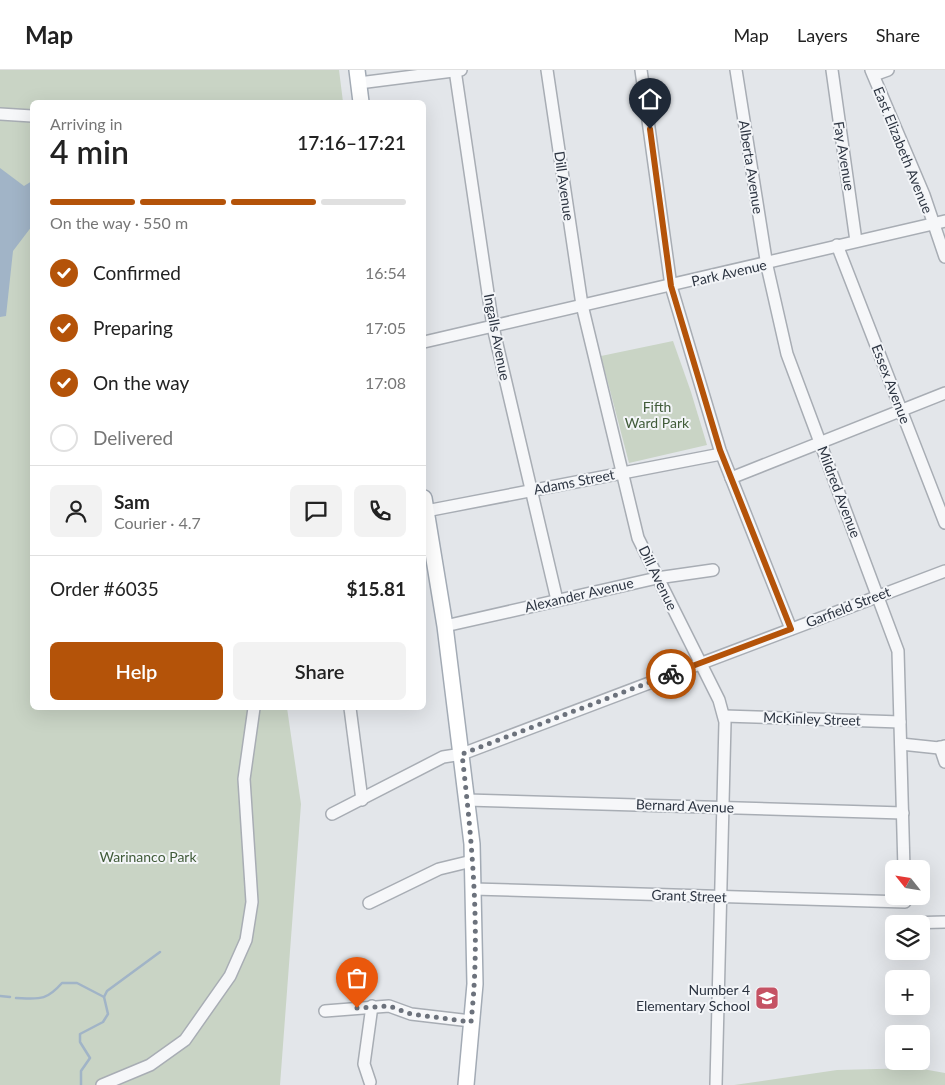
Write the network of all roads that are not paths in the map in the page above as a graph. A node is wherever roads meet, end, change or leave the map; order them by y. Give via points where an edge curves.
1 (457, 70) edge
2 (547, 70) edge
3 (641, 70) edge
4 (736, 70) edge
5 (832, 70) edge
6 (888, 70) edge
7 (873, 73) edge
8 (358, 76) edge
9 (361, 100) edge
10 (0, 114) edge
11 (30, 116) edge
12 (945, 221) edge
13 (933, 224) junction
14 (856, 241) junction
15 (837, 245) junction
16 (945, 258) edge
17 (767, 264) junction
18 (671, 286) junction
19 (582, 307) junction
20 (493, 327) junction
21 (426, 342) edge
22 (945, 394) edge
23 (901, 410) junction
24 (820, 443) junction
25 (721, 454) junction
26 (622, 473) junction
27 (731, 478) junction
28 (531, 490) junction
29 (426, 504) edge
30 (426, 510) edge
31 (945, 523) edge
32 (713, 570) dead end
33 (945, 571) edge
34 (657, 578) junction
35 (878, 596) junction
36 (557, 600) junction
37 (445, 626) junction
38 (791, 629) junction
39 (700, 663) junction
40 (254, 710) edge
41 (350, 710) edge
42 (724, 716) junction
43 (900, 722) junction
44 (901, 744) junction
45 (942, 746) edge
46 (462, 754) junction
47 (945, 762) edge
48 (362, 800) junction
49 (467, 800) junction
50 (723, 808) junction
51 (903, 813) junction
52 (332, 814) dead end
53 (904, 860) edge
54 (472, 861) junction
55 (474, 889) junction
56 (721, 897) junction
57 (885, 899) edge
58 (369, 903) dead end
59 (945, 922) edge
60 (930, 923) edge
61 (372, 1006) junction
62 (325, 1011) dead end
63 (471, 1022) junction
64 (370, 1082) dead end
65 (102, 1085) edge
66 (466, 1085) edge
67 (716, 1085) edge

1 - 8 street
1 - 20 street, Ingalls Avenue
2 - 19 street, Dill Avenue
3 - 18 street
4 - 17 street, Alberta Avenue
5 - 14 street, Fay Avenue
6 - 7 street
7 - 13 street, East Elizabeth Avenue
8 - 9 main road
10 - 11 street
12 - 13 street, Park Avenue
13 - 14 street, Park Avenue
13 - 16 street, East Elizabeth Avenue
14 - 15 street, Park Avenue
15 - 17 street, Park Avenue
15 - 23 street, Essex Avenue
17 - 18 street, Park Avenue
17 - 24 street, Mildred Avenue via 787,354
18 - 19 street, Park Avenue
18 - 25 street
19 - 20 street, Park Avenue
19 - 26 street, Dill Avenue
20 - 21 street, Park Avenue
20 - 28 street, Ingalls Avenue
22 - 23 street
23 - 24 street
23 - 31 street, Essex Avenue
24 - 27 street
24 - 35 street, Mildred Avenue
25 - 26 street, Adams Street
25 - 27 street
26 - 28 street, Adams Street
26 - 34 street, Dill Avenue via 638,538
27 - 38 street
28 - 29 street, Adams Street
28 - 36 street, Ingalls Avenue
30 - 37 main road
32 - 34 street, Alexander Avenue
33 - 35 street, Garfield Street
34 - 36 street, Alexander Avenue
34 - 39 street, Dill Avenue
35 - 38 street, Garfield Street
35 - 43 street, Mildred Avenue via 898,651
36 - 37 street, Alexander Avenue
37 - 46 main road
38 - 39 street, Garfield Street
39 - 42 street, Dill Avenue
39 - 46 street, Garfield Street
40 - 65 street via 244,779 252,902 246,940 230,976 185,1040 150,1065
41 - 48 street
42 - 43 street, McKinley Street
42 - 50 street, Dill Avenue
43 - 44 street, Mildred Avenue
44 - 45 street
44 - 51 street
45 - 47 street
46 - 48 street, Garfield Street via 443,757
46 - 49 main road
48 - 52 street, Garfield Street
49 - 50 street, Bernard Avenue
49 - 54 main road
50 - 51 street, Bernard Avenue
50 - 56 street, Dill Avenue
51 - 53 street
54 - 55 main road
54 - 58 street via 438,869
55 - 56 street, Grant Street
55 - 63 main road via 475,984
56 - 57 street, Grant Street
56 - 67 street, Dill Avenue
59 - 60 street
61 - 62 street
61 - 63 street via 389,1006 411,1014
61 - 64 street via 364,1064
63 - 66 main road

